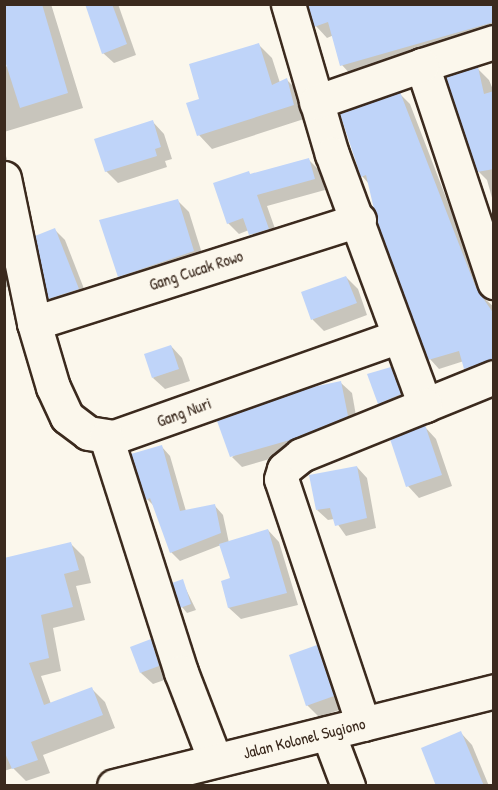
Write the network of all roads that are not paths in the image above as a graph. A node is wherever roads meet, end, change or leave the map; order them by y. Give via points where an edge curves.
1 (288, 4) edge
2 (494, 42) edge
3 (422, 66) junction
4 (316, 102) junction
5 (5, 184) edge
6 (359, 220) junction
7 (494, 282) edge
8 (23, 309) edge
9 (399, 336) junction
10 (494, 377) edge
11 (425, 405) junction
12 (106, 437) junction
13 (494, 691) edge
14 (363, 724) junction
15 (328, 733) junction
16 (215, 760) junction
17 (114, 786) edge
18 (348, 786) edge

1 - 4 street
2 - 3 street
3 - 4 street
3 - 7 street
4 - 6 street
5 - 8 street
6 - 8 street, Gang Cucak Rowo
6 - 9 street
8 - 12 street via 67,417 88,433
9 - 11 street
9 - 12 street, Gang Nuri
10 - 11 street
11 - 14 street via 301,455 284,469 281,479
12 - 16 street via 182,672
13 - 14 street, Jalan Kolonel Sugiono
14 - 15 street, Jalan Kolonel Sugiono
15 - 16 street, Jalan Kolonel Sugiono
15 - 18 street
16 - 17 street, Jalan Kolonel Sugiono

